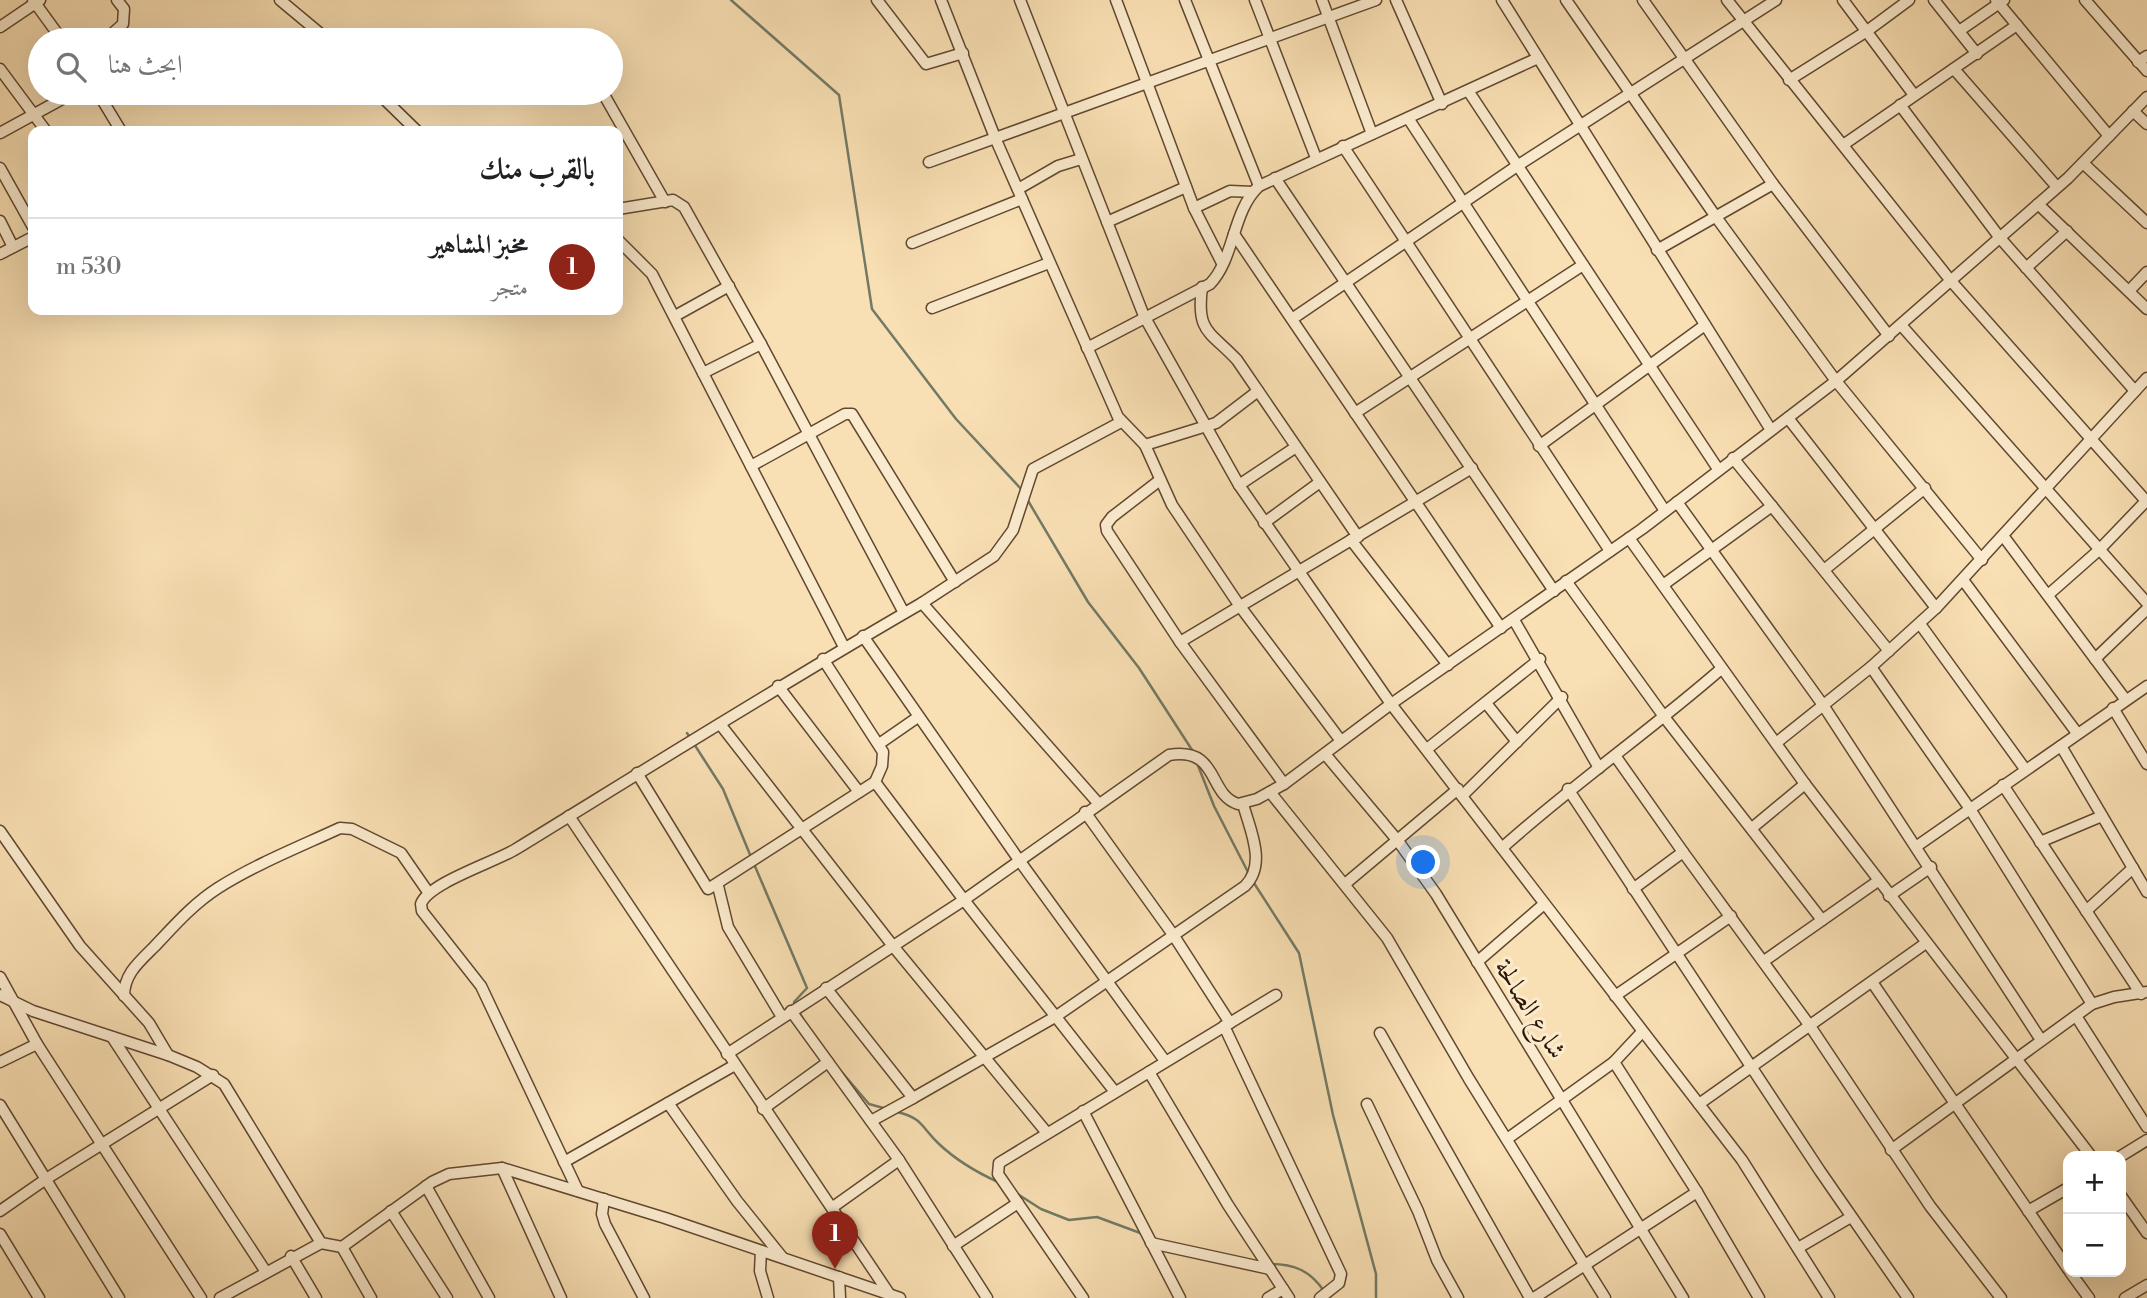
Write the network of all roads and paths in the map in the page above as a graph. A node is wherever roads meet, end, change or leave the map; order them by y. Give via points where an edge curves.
1 (117, 0) edge
2 (280, 0) edge
3 (877, 0) edge
4 (941, 0) edge
5 (1020, 0) edge
6 (1116, 0) edge
7 (1185, 0) edge
8 (1255, 0) edge
9 (1322, 0) edge
10 (1376, 0) edge
11 (1396, 0) edge
12 (1502, 0) edge
13 (1566, 0) edge
14 (1643, 0) edge
15 (1727, 0) edge
16 (1776, 0) edge
17 (1843, 0) edge
18 (1909, 0) edge
19 (1934, 0) edge
20 (2085, 0) edge
21 (36, 1) edge
22 (2000, 1) edge
23 (1329, 17) junction
24 (1744, 23) junction
25 (2017, 25) junction
26 (0, 27) edge
27 (54, 28) edge
28 (119, 28) edge
29 (314, 28) edge
30 (1867, 31) junction
31 (1959, 31) junction
32 (1269, 38) junction
33 (963, 53) junction
34 (1976, 54) junction
35 (1538, 58) junction
36 (2143, 59) edge
37 (1208, 60) junction
38 (1685, 61) junction
39 (0, 69) edge
40 (1954, 69) junction
41 (2147, 71) edge
42 (1789, 80) junction
43 (1147, 82) junction
44 (1469, 92) junction
45 (1630, 94) junction
46 (1914, 95) junction
47 (2147, 97) edge
48 (1442, 104) junction
49 (54, 105) edge
50 (105, 105) edge
51 (390, 105) edge
52 (610, 105) edge
53 (1900, 105) junction
54 (2133, 111) junction
55 (1064, 114) junction
56 (36, 117) junction
57 (1408, 118) junction
58 (2147, 124) edge
59 (1579, 125) junction
60 (42, 126) edge
61 (118, 126) edge
62 (412, 126) edge
63 (622, 126) edge
64 (623, 128) edge
65 (0, 134) edge
66 (1372, 134) junction
67 (2109, 136) junction
68 (996, 140) junction
69 (1843, 145) junction
70 (1343, 146) junction
71 (1316, 158) junction
72 (1081, 159) junction
73 (929, 162) dead end
74 (2083, 163) junction
75 (1517, 166) junction
76 (0, 169) edge
77 (1275, 178) junction
78 (1773, 184) junction
79 (1186, 187) junction
80 (2057, 187) junction
81 (1256, 189) junction
82 (1020, 194) junction
83 (665, 202) junction
84 (2038, 204) junction
85 (1463, 205) junction
86 (623, 208) edge
87 (1194, 208) junction
88 (1716, 217) junction
89 (28, 218) edge
90 (0, 221) edge
91 (1107, 222) junction
92 (2147, 223) edge
93 (2067, 231) junction
94 (1234, 234) junction
95 (2000, 238) junction
96 (28, 240) edge
97 (912, 243) dead end
98 (623, 244) edge
99 (1406, 244) junction
100 (13, 247) junction
101 (1657, 250) junction
102 (0, 254) edge
103 (1049, 263) junction
104 (1222, 263) junction
105 (1583, 265) junction
106 (2026, 268) junction
107 (2147, 272) edge
108 (1951, 281) junction
109 (1346, 282) junction
110 (729, 286) junction
111 (1202, 287) junction
112 (2129, 291) junction
113 (1528, 301) junction
114 (932, 308) dead end
115 (2147, 309) edge
116 (675, 316) junction
117 (1144, 316) junction
118 (1292, 318) junction
119 (1705, 325) junction
120 (1901, 325) junction
121 (1889, 336) junction
122 (1470, 340) junction
123 (761, 344) junction
124 (1087, 348) junction
125 (1648, 365) junction
126 (704, 373) junction
127 (1410, 378) junction
128 (2147, 378) edge
129 (1836, 382) junction
130 (1258, 391) junction
131 (2135, 391) junction
132 (1595, 405) junction
133 (1355, 413) junction
134 (1788, 418) junction
135 (1121, 422) junction
136 (1205, 428) junction
137 (1771, 430) junction
138 (809, 434) junction
139 (2091, 439) junction
140 (1144, 445) junction
141 (1539, 446) junction
142 (1296, 447) junction
143 (1733, 458) junction
144 (751, 466) junction
145 (1472, 468) junction
146 (1718, 469) junction
147 (1160, 480) junction
148 (1320, 482) junction
149 (1239, 485) junction
150 (1926, 488) junction
151 (2047, 490) junction
152 (2146, 501) edge
153 (1677, 502) junction
154 (1416, 503) junction
155 (1772, 506) junction
156 (1665, 511) junction
157 (1264, 523) junction
158 (1874, 529) junction
159 (2004, 537) junction
160 (1629, 538) junction
161 (1354, 539) junction
162 (2099, 550) junction
163 (1610, 551) junction
164 (1712, 551) junction
165 (1982, 560) junction
166 (1824, 570) junction
167 (1296, 572) junction
168 (1963, 580) junction
169 (955, 582) junction
170 (1566, 582) junction
171 (1662, 585) junction
172 (1554, 591) junction
173 (2048, 595) junction
174 (922, 603) junction
175 (2147, 603) edge
176 (1239, 605) junction
177 (1936, 608) junction
178 (2147, 609) edge
179 (904, 613) junction
180 (1514, 620) junction
181 (1920, 624) junction
182 (1500, 628) junction
183 (863, 636) junction
184 (1180, 642) junction
185 (844, 647) junction
186 (1889, 651) junction
187 (823, 659) junction
188 (1540, 659) junction
189 (2095, 659) junction
190 (1448, 665) junction
191 (1871, 667) junction
192 (1721, 669) junction
193 (2147, 685) edge
194 (778, 686) junction
195 (1562, 697) junction
196 (2125, 699) junction
197 (1486, 703) junction
198 (1391, 704) junction
199 (1823, 705) junction
200 (2113, 708) junction
201 (918, 717) junction
202 (1665, 718) junction
203 (720, 724) junction
204 (2077, 733) junction
205 (1341, 741) junction
206 (1517, 741) junction
207 (1776, 743) junction
208 (879, 744) junction
209 (2061, 746) junction
210 (1427, 749) junction
211 (1325, 754) junction
212 (1616, 757) junction
213 (2147, 764) edge
214 (1600, 768) junction
215 (2025, 769) junction
216 (637, 773) junction
217 (875, 782) junction
218 (1284, 784) junction
219 (1805, 784) junction
220 (2003, 785) junction
221 (1568, 789) junction
222 (859, 792) junction
223 (1270, 792) junction
224 (1460, 792) junction
225 (1098, 803) junction
226 (1243, 804) junction
227 (1969, 809) junction
228 (1085, 812) junction
229 (569, 816) junction
230 (2102, 816) junction
231 (1752, 828) junction
232 (804, 829) junction
233 (0, 831) edge
234 (1398, 841) junction
235 (2040, 842) junction
236 (1917, 846) junction
237 (1502, 848) junction
238 (1683, 852) junction
239 (1019, 860) junction
240 (1931, 867) junction
241 (2133, 869) junction
242 (1878, 881) junction
243 (1345, 884) junction
244 (718, 886) junction
245 (1633, 889) junction
246 (428, 892) junction
247 (2147, 892) edge
248 (1889, 896) junction
249 (964, 900) junction
250 (1544, 904) junction
251 (2086, 911) junction
252 (1731, 916) junction
253 (1822, 920) junction
254 (1174, 936) junction
255 (1926, 943) junction
256 (893, 946) junction
257 (1676, 954) junction
258 (1764, 961) junction
259 (1476, 962) junction
260 (0, 977) edge
261 (1108, 981) junction
262 (1872, 982) junction
263 (826, 988) junction
264 (2144, 993) edge
265 (0, 995) edge
266 (1276, 995) dead end
267 (124, 996) junction
268 (1615, 996) junction
269 (11, 998) junction
270 (2092, 1004) junction
271 (786, 1014) junction
272 (2076, 1016) junction
273 (1055, 1017) junction
274 (1227, 1025) junction
275 (1810, 1026) junction
276 (1642, 1031) junction
277 (1380, 1034) dead end
278 (112, 1037) junction
279 (2041, 1040) junction
280 (37, 1044) junction
281 (727, 1054) junction
282 (168, 1055) junction
283 (985, 1059) junction
284 (2014, 1059) junction
285 (1165, 1061) junction
286 (0, 1062) edge
287 (828, 1062) junction
288 (1614, 1062) junction
289 (735, 1065) junction
290 (1750, 1067) junction
291 (1149, 1072) junction
292 (213, 1075) junction
293 (1115, 1092) junction
294 (913, 1098) junction
295 (1563, 1101) junction
296 (668, 1103) junction
297 (1954, 1103) junction
298 (1367, 1104) dead end
299 (1699, 1104) junction
300 (0, 1105) edge
301 (158, 1109) junction
302 (763, 1109) junction
303 (1083, 1111) junction
304 (871, 1121) junction
305 (2147, 1127) edge
306 (1047, 1133) junction
307 (1507, 1139) junction
308 (2147, 1140) edge
309 (102, 1144) junction
310 (1891, 1150) junction
311 (2087, 1151) edge
312 (2126, 1153) edge
313 (899, 1160) junction
314 (564, 1162) junction
315 (502, 1168) junction
316 (46, 1179) junction
317 (426, 1186) junction
318 (578, 1191) junction
319 (2063, 1191) edge
320 (1698, 1192) junction
321 (604, 1199) junction
322 (1018, 1203) junction
323 (2126, 1203) edge
324 (833, 1208) junction
325 (0, 1211) edge
326 (391, 1211) junction
327 (2028, 1211) junction
328 (1851, 1217) junction
329 (1641, 1230) junction
330 (2147, 1233) edge
331 (0, 1234) edge
332 (321, 1242) junction
333 (1151, 1243) junction
334 (953, 1246) junction
335 (342, 1247) junction
336 (1798, 1248) junction
337 (761, 1251) junction
338 (291, 1256) junction
339 (783, 1258) junction
340 (2063, 1261) edge
341 (1586, 1267) junction
342 (1270, 1269) junction
343 (266, 1272) junction
344 (839, 1277) junction
345 (2074, 1277) edge
346 (2147, 1285) edge
347 (1286, 1293) edge
348 (895, 1296) edge
349 (766, 1297) edge
350 (39, 1298) edge
351 (120, 1298) edge
352 (201, 1298) edge
353 (220, 1298) edge
354 (316, 1298) edge
355 (371, 1298) edge
356 (447, 1298) edge
357 (489, 1298) edge
358 (561, 1298) edge
359 (644, 1298) edge
360 (840, 1298) edge
361 (987, 1298) edge
362 (1083, 1298) edge
363 (1180, 1298) edge
364 (1268, 1298) edge
365 (1320, 1298) edge
366 (1458, 1298) edge
367 (1532, 1298) edge
368 (1605, 1298) edge
369 (1683, 1298) edge
370 (1759, 1298) edge
371 (1829, 1298) edge
372 (1908, 1298) edge
373 (2001, 1298) edge
374 (2088, 1298) edge
375 (2125, 1298) edge

1 - 28 street via 124,9 124,24
2 - 29 street
3 - 33 street via 926,64
4 - 33 street
5 - 55 street
6 - 43 street
7 - 37 street
8 - 32 street
9 - 23 street
10 - 23 street
11 - 48 street
12 - 35 street
13 - 45 street
14 - 38 street
15 - 24 street
16 - 24 street
17 - 30 street
18 - 30 street
19 - 31 street
20 - 36 street
21 - 26 street
21 - 27 street
22 - 25 street
22 - 31 street
23 - 32 street
23 - 66 street
24 - 38 street
24 - 42 street
25 - 34 street
25 - 67 street
30 - 42 street
30 - 46 street
31 - 34 street
32 - 37 street
32 - 71 street
33 - 68 street
34 - 40 street
35 - 44 street
35 - 59 street
36 - 41 street
37 - 43 street
37 - 81 street
38 - 45 street
38 - 78 street
39 - 56 street
40 - 46 street
40 - 80 street
42 - 69 street
43 - 55 street
43 - 79 street
44 - 48 street
44 - 75 street
45 - 59 street
45 - 88 street
46 - 53 street
47 - 54 street
48 - 57 street
49 - 56 street
50 - 61 street
51 - 62 street
52 - 63 street
53 - 69 street
53 - 95 street
54 - 58 street
54 - 67 street
55 - 68 street
55 - 72 street
56 - 60 street
56 - 65 street
57 - 66 street
57 - 85 street
59 - 75 street
59 - 101 street
64 - 83 street
66 - 70 street
67 - 74 street
68 - 73 street
68 - 82 street
69 - 108 street
70 - 71 street
70 - 99 street
71 - 77 street
72 - 82 street via 1058,166
72 - 91 street
74 - 80 street
74 - 92 street
75 - 85 street
75 - 105 street
76 - 89 street
77 - 81 street
77 - 109 street
78 - 88 street
78 - 121 street
79 - 87 street
79 - 91 street
80 - 84 street
81 - 87 street via 1230,191
81 - 94 street
82 - 97 street
82 - 103 street
83 - 86 street
83 - 110 street via 673,200 684,207
84 - 93 street
84 - 95 street
85 - 99 street
85 - 113 street
87 - 104 street
88 - 101 street
88 - 129 street
90 - 100 street
91 - 117 street
93 - 106 street
93 - 112 street
94 - 104 street
94 - 118 street
95 - 106 street
95 - 108 street
96 - 100 street
98 - 116 street via 646,264
99 - 109 street
99 - 122 street
100 - 102 street
101 - 119 street
103 - 114 street
103 - 124 street
104 - 111 street via 1216,278
105 - 113 street
105 - 125 street
106 - 131 street
107 - 112 street
108 - 120 street
108 - 139 street
109 - 118 street
109 - 127 street
110 - 116 street
110 - 123 street
111 - 117 street
111 - 130 street via 1200,309 1205,328 1237,360
112 - 115 street
113 - 122 street
113 - 132 street
116 - 126 street
117 - 124 street
117 - 136 street
118 - 133 street
119 - 125 street
119 - 137 street
120 - 121 street
120 - 151 street
121 - 129 street
122 - 127 street
122 - 141 street
123 - 126 street
123 - 138 street
124 - 135 street
125 - 132 street
125 - 146 street
126 - 144 street
127 - 133 street
127 - 145 street
128 - 131 street
129 - 134 street
129 - 150 street
130 - 136 street via 1227,417
130 - 142 street
131 - 139 street
132 - 141 street
132 - 156 street
133 - 154 street
134 - 137 street
134 - 158 street
135 - 140 street
135 - 169 street via 1033,469 1007,539 994,556
136 - 140 street
136 - 149 street
137 - 143 street
138 - 144 street
138 - 169 street via 845,414 855,416
138 - 179 street
139 - 151 street
139 - 152 street
140 - 147 street
141 - 163 street
142 - 148 street
142 - 149 street
143 - 146 street
143 - 155 street
144 - 185 street
145 - 154 street
145 - 172 street
146 - 153 street
147 - 176 street
147 - 184 street via 1106,525
148 - 157 street
148 - 161 street
149 - 157 street
150 - 158 street
150 - 165 street
151 - 159 street
151 - 162 street
152 - 162 street
153 - 156 street
153 - 164 street
154 - 161 street
154 - 182 street
155 - 164 street
155 - 166 street
156 - 160 street
157 - 167 street
158 - 166 street
158 - 177 street
159 - 165 street
159 - 173 street
160 - 163 street
160 - 171 street
161 - 167 street
161 - 190 street
162 - 173 street
162 - 175 street
163 - 170 street
164 - 171 street
164 - 199 street
165 - 168 street
166 - 186 street
167 - 176 street
167 - 198 street
168 - 177 street
168 - 204 street
169 - 174 street
170 - 172 street
170 - 202 street
171 - 192 street
172 - 180 street
173 - 189 street
174 - 179 street
174 - 225 street
176 - 184 street
176 - 205 street
177 - 181 street
178 - 189 street
179 - 183 street
180 - 182 street
180 - 188 street
181 - 186 street
181 - 215 street
182 - 190 street
183 - 185 street
183 - 201 street
184 - 218 street
185 - 187 street
186 - 191 street
187 - 194 street
187 - 208 street
188 - 195 street
188 - 197 street
189 - 196 street
190 - 198 street
191 - 199 street
191 - 227 street
192 - 202 street
192 - 207 street
193 - 196 street
194 - 203 street
194 - 222 street
195 - 206 street
195 - 214 street
196 - 200 street
197 - 206 street
197 - 210 street
198 - 205 street
198 - 210 street
199 - 207 street
199 - 236 street
200 - 204 street
200 - 213 street
201 - 208 street
201 - 239 street
202 - 212 street
202 - 231 street
203 - 216 street
203 - 232 street
204 - 209 street
205 - 211 street
206 - 224 street
207 - 219 street
208 - 217 street via 883,758
209 - 215 street
209 - 230 street
210 - 224 street
211 - 218 street
211 - 234 street, شارع الصالحة
212 - 214 street
212 - 238 street
214 - 221 street
215 - 220 street
216 - 229 street
216 - 244 street via 705,887
217 - 222 street
217 - 249 street
218 - 223 street
219 - 231 street
219 - 242 street
220 - 227 street
220 - 235 street
221 - 237 street
221 - 245 street
222 - 232 street
223 - 226 street
223 - 243 street
224 - 234 street
224 - 237 street
225 - 226 street via 1163,758 1179,753 1206,763 1227,798
225 - 228 street
226 - 254 street via 1257,860 1254,876
227 - 236 street
227 - 270 street
228 - 239 street
228 - 254 street
229 - 246 street via 502,858
229 - 281 street
230 - 235 street
230 - 241 street
231 - 253 street
232 - 244 street
232 - 256 street
233 - 267 street via 80,946
234 - 243 street
234 - 259 street, شارع الصالحة
235 - 251 street
236 - 240 street
237 - 250 street
238 - 245 street
238 - 252 street
239 - 249 street
239 - 261 street
240 - 248 street
240 - 279 street
241 - 247 street
241 - 251 street
242 - 248 street
242 - 253 street
243 - 307 street via 1387,938
244 - 271 street via 728,927
245 - 257 street
246 - 267 street via 401,853 352,829 340,828 254,867 191,909 134,967 125,980
246 - 314 street via 422,911 481,986
248 - 255 street
249 - 256 street
249 - 273 street
250 - 259 street
250 - 268 street
251 - 264 street
252 - 257 street
252 - 258 street
253 - 258 street
254 - 261 street
254 - 274 street
255 - 262 street
255 - 284 street
256 - 263 street
256 - 283 street
257 - 268 street
257 - 290 street
258 - 275 street
259 - 295 street, شارع الصالحة
260 - 269 street
261 - 273 street
261 - 285 street
262 - 275 street
262 - 297 street
263 - 271 street
263 - 294 street
264 - 270 street
265 - 269 street
266 - 274 street
267 - 282 street via 149,1023
268 - 276 street
269 - 278 street via 33,1011
269 - 280 street
270 - 272 street
271 - 281 street
271 - 287 street
272 - 279 street
272 - 305 street
273 - 283 street
273 - 293 street
274 - 285 street
274 - 365 street via 1341,1274 1339,1283
275 - 290 street
275 - 310 street
276 - 288 street
276 - 299 street
277 - 367 street
278 - 282 street
278 - 301 street
279 - 284 street
280 - 286 street
280 - 309 street
281 - 289 street
282 - 292 street
283 - 294 street
283 - 306 street
284 - 297 street
284 - 311 street
285 - 291 street
287 - 302 street
287 - 304 street
288 - 295 street
288 - 320 street
289 - 296 street
289 - 302 street
290 - 299 street
290 - 328 street
291 - 293 street
291 - 342 street
292 - 301 street
292 - 332 street via 229,1090
293 - 303 street
294 - 304 street
295 - 307 street
295 - 329 street, شارع الصالحة
296 - 314 street
296 - 339 street
297 - 310 street
297 - 327 street
298 - 366 street
299 - 336 street via 1758,1182
300 - 316 street
301 - 309 street
301 - 343 street
302 - 324 street
303 - 306 street
303 - 333 street
304 - 313 street
306 - 322 street via 999,1163 997,1168
307 - 341 street
308 - 312 street
309 - 316 street
309 - 352 street
310 - 373 street
313 - 324 street
313 - 334 street
314 - 318 street
315 - 317 street via 449,1174
315 - 318 street
315 - 358 street
316 - 325 street
316 - 351 street
317 - 326 street
317 - 357 street
318 - 321 street
319 - 327 street
320 - 329 street
320 - 370 street
321 - 337 street
321 - 359 street via 605,1224
322 - 334 street
322 - 362 street
323 - 330 street
324 - 348 street
326 - 335 street
326 - 356 street
327 - 340 street
328 - 336 street
328 - 372 street
329 - 341 street
329 - 369 street, شارع الصالحة
331 - 350 street
332 - 335 street
332 - 338 street
333 - 342 street
333 - 363 street
334 - 361 street
335 - 355 street
336 - 371 street
337 - 339 street
337 - 349 street
338 - 343 street
338 - 354 street
339 - 344 street
341 - 367 street
341 - 368 street
342 - 347 street
343 - 353 street
344 - 348 street
344 - 360 street
345 - 374 street
346 - 375 street
347 - 364 street

